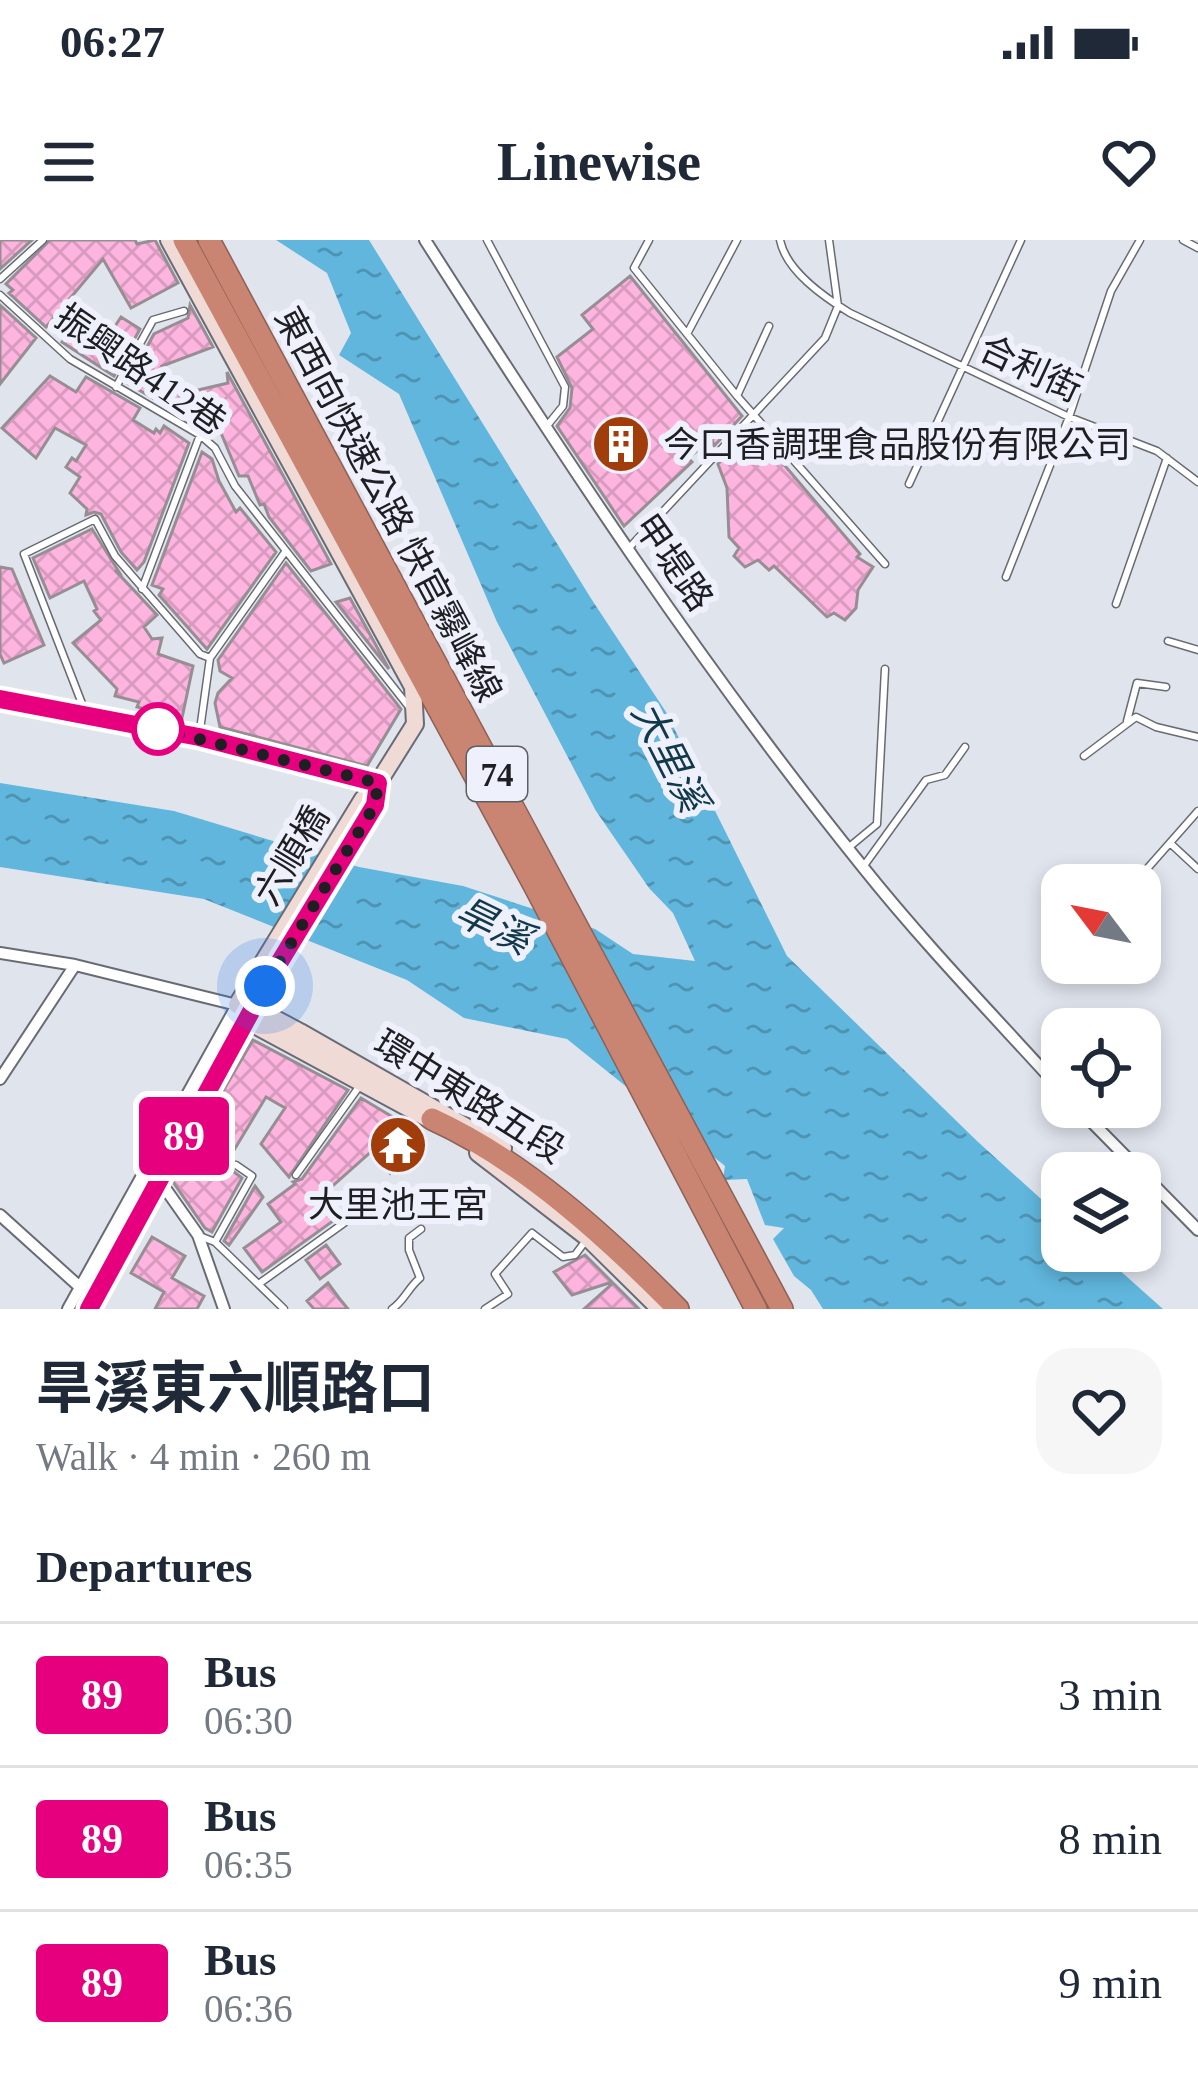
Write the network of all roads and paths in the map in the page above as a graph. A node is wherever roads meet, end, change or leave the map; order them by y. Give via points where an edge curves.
1 (43, 240) edge
2 (169, 240) edge
3 (184, 240) edge
4 (209, 240) edge
5 (425, 240) edge
6 (487, 240) edge
7 (649, 240) edge
8 (737, 240) edge
9 (780, 240) edge
10 (829, 240) edge
11 (1022, 240) edge
12 (1140, 240) edge
13 (1183, 240) edge
14 (1198, 248) edge
15 (0, 278) edge
16 (0, 295) edge
17 (838, 306) junction
18 (184, 311) dead end
19 (769, 326) dead end
20 (687, 334) junction
21 (962, 366) junction
22 (116, 387) junction
23 (736, 396) junction
24 (753, 415) junction
25 (1070, 417) junction
26 (546, 427) junction
27 (200, 435) junction
28 (1168, 458) junction
29 (1198, 482) edge
30 (909, 484) dead end
31 (628, 549) junction
32 (286, 552) junction
33 (885, 564) dead end
34 (1006, 577) dead end
35 (142, 589) junction
36 (1116, 604) dead end
37 (1168, 641) dead end
38 (1198, 650) edge
39 (210, 658) junction
40 (885, 669) dead end
41 (1166, 687) dead end
42 (0, 699) edge
43 (86, 714) junction
44 (415, 715) junction
45 (1126, 724) junction
46 (199, 737) junction
47 (1198, 737) edge
48 (965, 747) dead end
49 (1084, 756) dead end
50 (378, 783) junction
51 (1198, 811) edge
52 (1170, 843) junction
53 (848, 848) junction
54 (1151, 864) edge
55 (863, 867) junction
56 (1198, 869) edge
57 (0, 953) edge
58 (75, 965) junction
59 (244, 1009) junction
60 (1041, 1068) edge
61 (0, 1079) edge
62 (364, 1082) junction
63 (432, 1119) joint
64 (1098, 1128) edge
65 (236, 1165) dead end
66 (296, 1174) dead end
67 (160, 1181) junction
68 (0, 1215) edge
69 (344, 1223) dead end
70 (1197, 1225) edge
71 (421, 1228) dead end
72 (590, 1234) junction
73 (198, 1235) junction
74 (215, 1242) junction
75 (260, 1282) junction
76 (80, 1288) junction
77 (92, 1303) edge
78 (68, 1309) edge
79 (224, 1309) edge
80 (284, 1309) edge
81 (392, 1309) edge
82 (485, 1309) edge
83 (660, 1309) edge
84 (678, 1309) edge
85 (691, 1309) edge
86 (755, 1309) edge
87 (782, 1309) edge

1 - 15 lane
2 - 44 street via 413,687
3 - 86 highway, 東西向快速公路 快官霧峰線 / 74
4 - 87 highway, 東西向快速公路 快官霧峰線 / 74
5 - 26 street, 甲堤路
6 - 26 lane via 565,387 563,406
7 - 20 lane via 634,268
8 - 20 lane
9 - 17 lane, 合利街 via 786,258
10 - 17 lane
11 - 21 lane
12 - 25 lane via 1111,291
13 - 14 lane
16 - 22 lane, 振興路412巷 via 70,359
17 - 21 lane, 合利街
17 - 24 lane via 825,338
18 - 22 lane via 153,320
19 - 23 lane
20 - 23 lane
21 - 25 lane, 合利街
21 - 30 lane
22 - 27 lane, 振興路412巷
23 - 24 lane
24 - 31 lane
24 - 33 lane
25 - 28 lane, 合利街
25 - 34 lane
26 - 31 street, 甲堤路
27 - 32 lane, 振興路412巷
27 - 35 lane
28 - 29 lane, 合利街
28 - 36 lane
31 - 53 street, 甲堤路
32 - 39 lane
32 - 44 lane, 振興路412巷
35 - 39 lane
35 - 43 lane via 95,519 24,554
37 - 38 lane
39 - 46 lane
40 - 53 lane via 877,824
41 - 45 lane via 1137,683
42 - 43 street
43 - 46 street
44 - 50 street
45 - 47 lane via 1136,717
45 - 49 lane
46 - 50 street
48 - 55 lane via 945,775 926,780
50 - 59 street, 六順橋 via 375,805
51 - 52 lane
52 - 54 lane
52 - 56 lane
53 - 55 street, 甲堤路
55 - 60 street, 甲堤路
57 - 58 street
58 - 59 street
58 - 61 street
59 - 62 street, 環中東路五段 via 260,1028
59 - 67 street
59 - 76 street
59 - 85 street, 環中東路五段 via 483,1134 549,1180
62 - 63 street, 環中東路五段
62 - 66 lane
63 - 72 highway via 472,1138
64 - 70 street
65 - 74 lane via 252,1177
67 - 73 street
67 - 77 street
68 - 76 street
69 - 75 lane
71 - 81 lane via 409,1238 420,1278
72 - 82 lane via 575,1255 563,1257 532,1233 495,1274 508,1294
72 - 83 street
72 - 84 highway
73 - 74 lane
73 - 79 street
74 - 75 lane
75 - 80 lane
76 - 77 street
76 - 78 street

